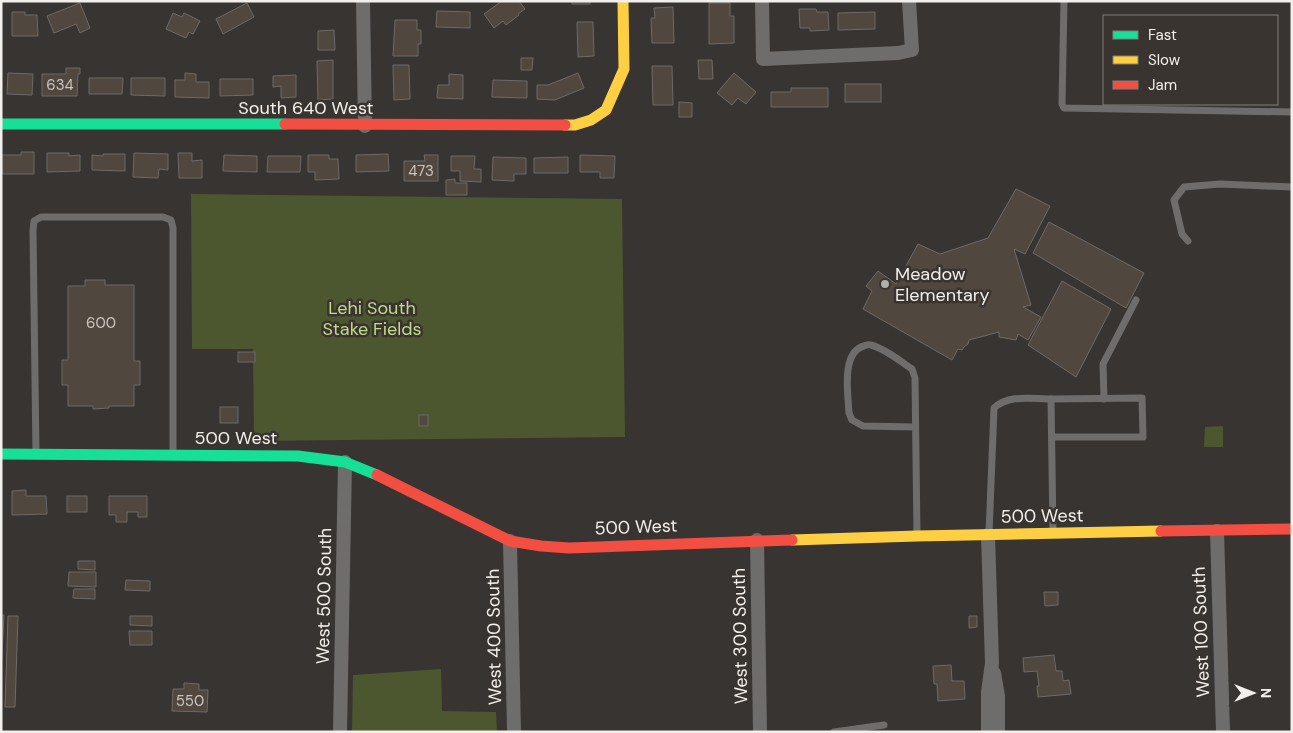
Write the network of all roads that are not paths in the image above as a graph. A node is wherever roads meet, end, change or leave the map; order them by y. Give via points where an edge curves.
1 (362, 1) edge
2 (623, 1) edge
3 (762, 1) edge
4 (909, 1) edge
5 (1064, 1) edge
6 (1292, 112) edge
7 (1, 124) edge
8 (365, 126) junction
9 (1292, 186) edge
10 (1188, 241) dead end
11 (1136, 300) dead end
12 (1051, 399) junction
13 (1104, 399) junction
14 (915, 426) junction
15 (1052, 437) junction
16 (1, 454) edge
17 (36, 454) junction
18 (173, 455) junction
19 (345, 462) junction
20 (1292, 528) edge
21 (1217, 531) junction
22 (1053, 533) junction
23 (988, 535) junction
24 (917, 536) junction
25 (757, 540) junction
26 (510, 541) junction
27 (992, 662) junction
28 (884, 725) dead end
29 (340, 732) edge
30 (514, 732) edge
31 (760, 732) edge
32 (834, 732) edge
33 (988, 732) edge
34 (998, 732) edge
35 (1223, 732) edge

1 - 8 street
2 - 8 street, South 640 West via 624,69 606,110 591,120 575,125
3 - 4 street via 763,58 912,50
5 - 6 lane via 1064,108
7 - 8 street, South 640 West
9 - 10 lane via 1220,184 1184,187 1174,200 1182,234
11 - 13 lane via 1103,364
12 - 13 lane
12 - 15 lane
12 - 23 lane via 1009,399 994,408
13 - 15 lane via 1142,398 1143,437
14 - 14 lane via 912,369 870,344 859,347 851,355 848,366 852,420 863,426
14 - 24 lane
15 - 22 lane
16 - 17 street, 500 West
17 - 18 street, 500 West
17 - 18 lane via 34,221 41,217 168,217 173,228
18 - 19 street, 500 West via 298,456
19 - 26 street, 500 West
19 - 29 street, West 500 South
20 - 21 street, 500 West
21 - 22 street, 500 West
21 - 35 street, West 100 South
22 - 23 street, 500 West
23 - 24 street, 500 West
23 - 27 street
24 - 25 street, 500 West
25 - 26 street, 500 West via 569,548
25 - 31 street, West 300 South
26 - 30 street, West 400 South
27 - 33 street
27 - 34 street via 997,688
28 - 32 lane

